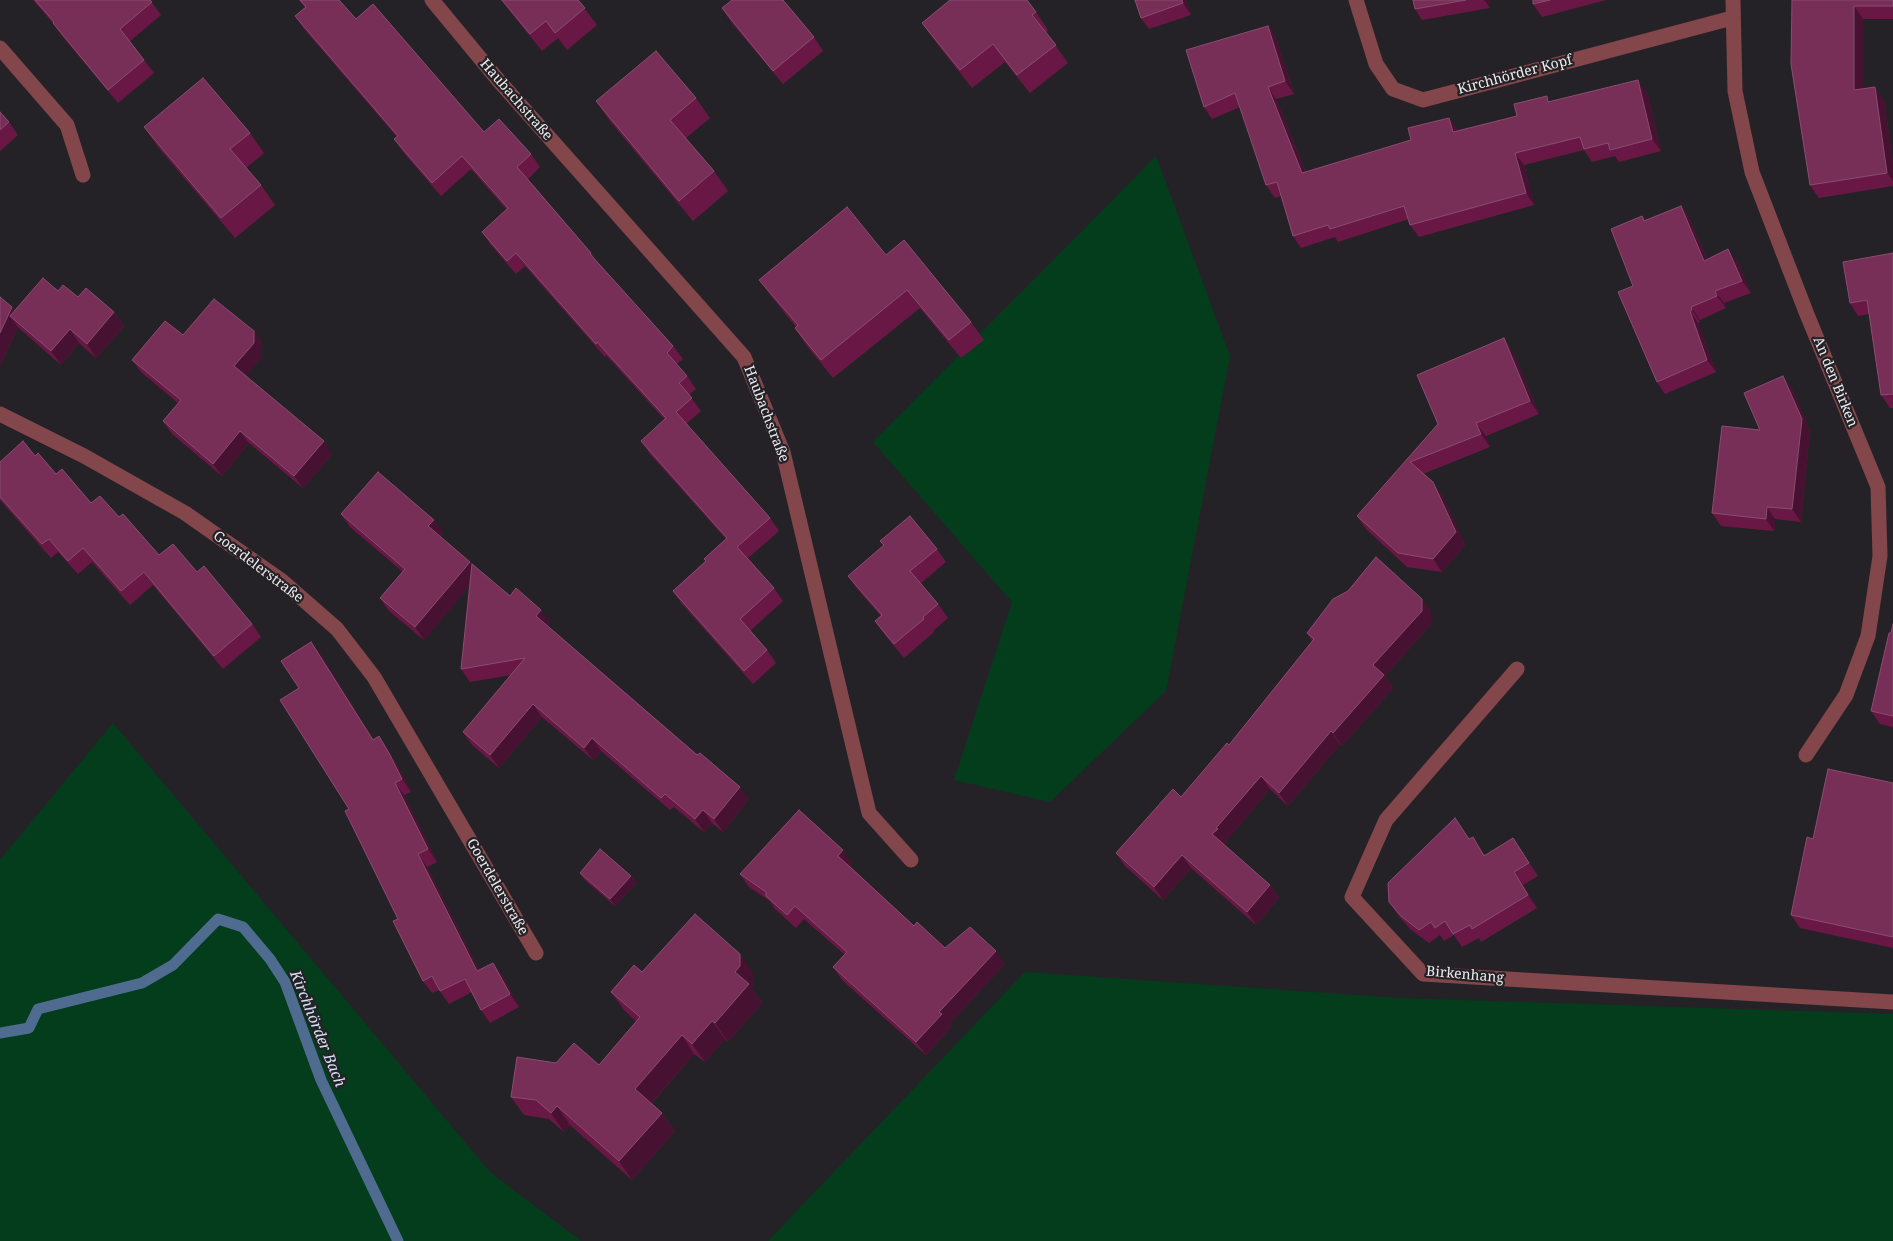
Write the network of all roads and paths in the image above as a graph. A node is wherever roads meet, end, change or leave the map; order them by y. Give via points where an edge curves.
1 (432, 0) edge
2 (1356, 0) edge
3 (1733, 0) edge
4 (1732, 18) junction
5 (0, 48) edge
6 (83, 175) dead end
7 (0, 414) edge
8 (1517, 669) dead end
9 (1806, 755) dead end
10 (910, 860) dead end
11 (536, 953) dead end
12 (1893, 1002) edge

1 - 10 street, Haubachstraße via 498,81 744,357 783,452 869,813
2 - 4 street, Kirchhörder Kopf via 1376,64 1393,89 1423,100
3 - 4 street, An den Birken
4 - 9 street, An den Birken via 1736,91 1752,172 1878,487 1880,556 1868,636 1846,695
5 - 6 street via 67,125
7 - 11 street, Goerdelerstraße via 84,456 185,513 282,581 337,629 374,677
8 - 12 street, Birkenhang via 1386,820 1352,897 1422,974

